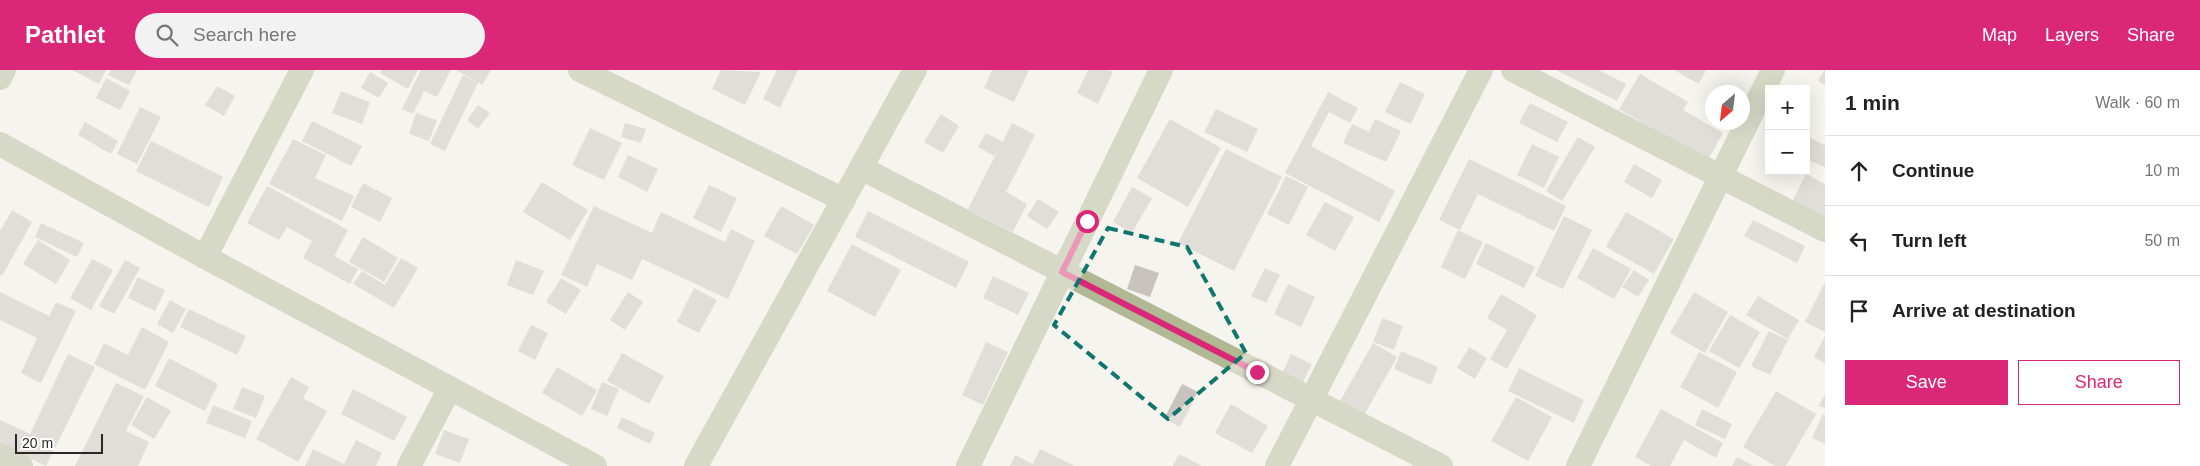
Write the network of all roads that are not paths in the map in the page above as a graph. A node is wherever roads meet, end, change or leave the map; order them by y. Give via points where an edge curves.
1 (4, 70) edge
2 (302, 70) edge
3 (580, 70) edge
4 (915, 70) edge
5 (1161, 70) edge
6 (1482, 70) edge
7 (1513, 70) edge
8 (1773, 70) edge
9 (0, 78) edge
10 (0, 144) edge
11 (861, 168) junction
12 (1721, 177) junction
13 (844, 200) junction
14 (1825, 230) edge
15 (205, 257) junction
16 (1062, 272) junction
17 (450, 388) junction
18 (1311, 399) junction
19 (0, 455) edge
20 (21, 466) edge
21 (409, 466) edge
22 (594, 466) edge
23 (696, 466) edge
24 (968, 466) edge
25 (1276, 466) edge
26 (1440, 466) edge
27 (1578, 466) edge

1 - 9 street
2 - 15 street
3 - 13 street
4 - 11 street
5 - 16 street
6 - 18 street
7 - 12 street
8 - 12 street
10 - 15 street
11 - 13 street
11 - 16 street
12 - 14 street
12 - 27 street
13 - 23 street
15 - 17 street
16 - 18 street
16 - 24 street
17 - 21 street
17 - 22 street
18 - 25 street
18 - 26 street
19 - 20 street

